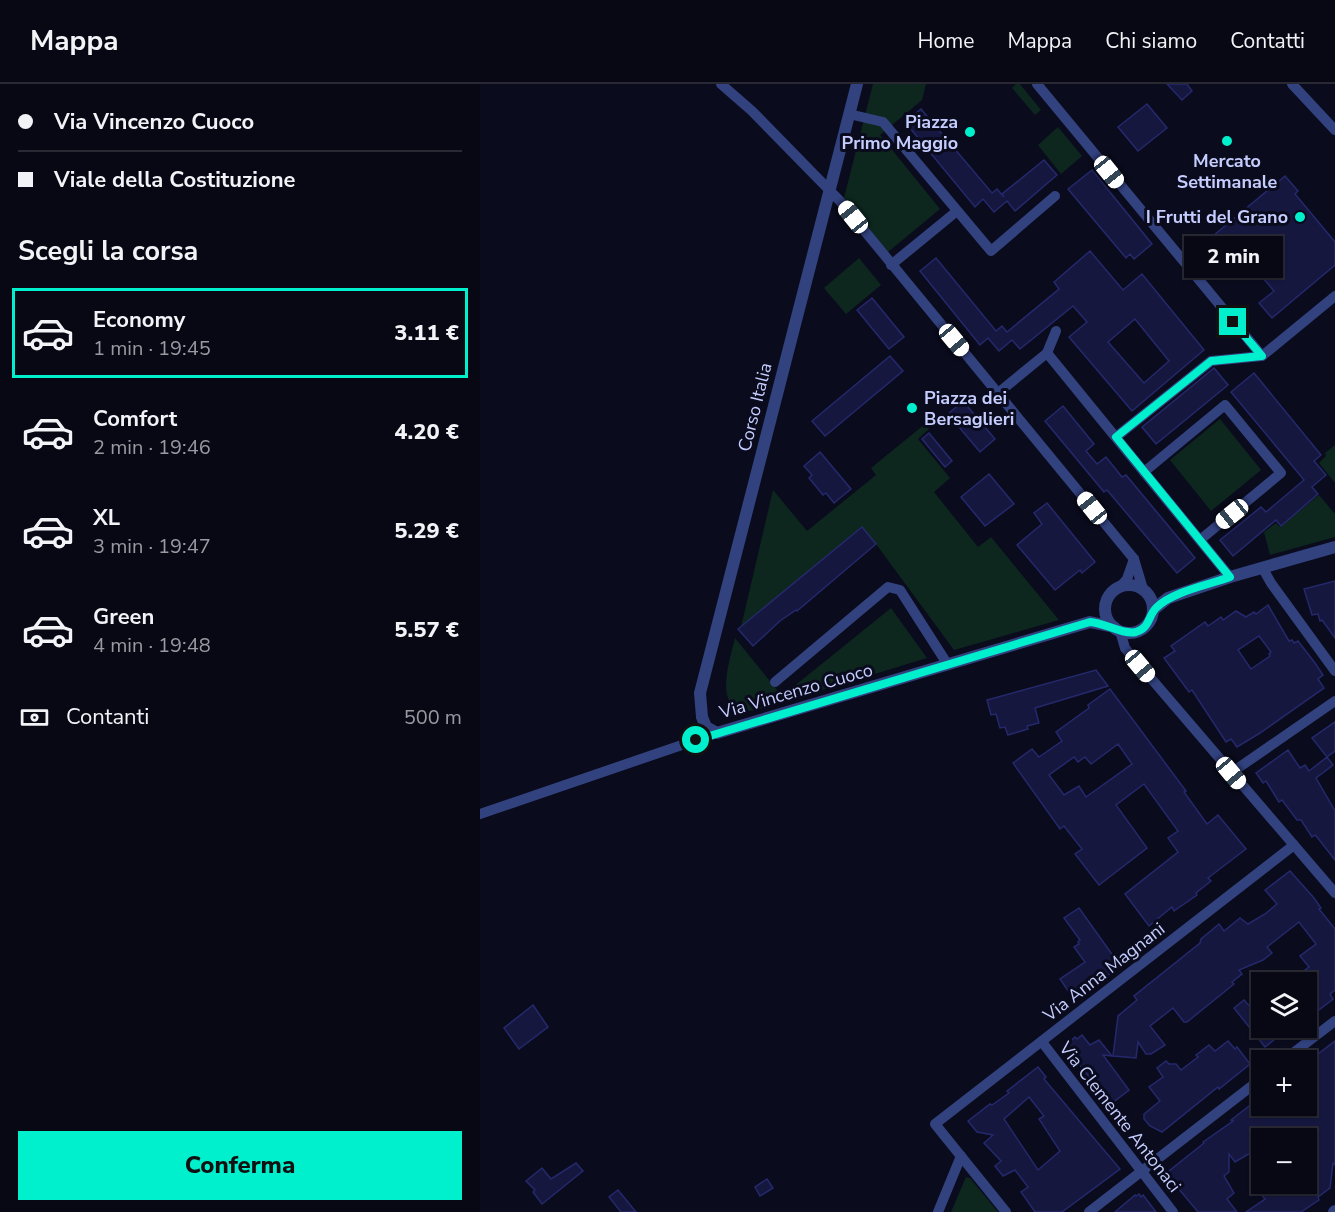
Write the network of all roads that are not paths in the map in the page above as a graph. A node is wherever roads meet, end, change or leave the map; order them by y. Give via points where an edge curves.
1 (721, 84) edge
2 (857, 84) edge
3 (1037, 84) edge
4 (1292, 84) edge
5 (849, 114) junction
6 (1335, 130) edge
7 (829, 189) junction
8 (1055, 196) dead end
9 (957, 211) junction
10 (891, 265) junction
11 (1335, 296) edge
12 (1056, 332) dead end
13 (1047, 352) junction
14 (1262, 356) junction
15 (998, 393) junction
16 (1116, 437) junction
17 (1144, 472) junction
18 (1200, 540) junction
19 (1335, 547) edge
20 (1134, 559) junction
21 (1262, 567) junction
22 (1230, 577) junction
23 (1119, 588) junction
24 (1145, 592) junction
25 (1168, 598) junction
26 (1106, 607) junction
27 (1154, 610) junction
28 (1090, 622) junction
29 (1117, 629) junction
30 (948, 665) junction
31 (1335, 671) edge
32 (775, 682) dead end
33 (1335, 701) edge
34 (717, 733) junction
35 (1231, 773) junction
36 (480, 814) edge
37 (1294, 845) junction
38 (1334, 890) edge
39 (1335, 1021) edge
40 (1042, 1042) junction
41 (1297, 1050) edge
42 (1251, 1086) edge
43 (961, 1156) junction
44 (1141, 1171) junction
45 (938, 1212) edge
46 (1006, 1212) edge
47 (1089, 1212) edge
48 (1173, 1212) edge

1 - 7 street
2 - 5 street, Corso Italia
3 - 14 street
4 - 6 street
5 - 7 street, Corso Italia
5 - 9 street via 883,122
7 - 10 street
7 - 34 street, Corso Italia via 700,693 706,728
8 - 9 street via 991,251
9 - 10 street
10 - 15 street
11 - 14 street
12 - 13 street
13 - 15 street
13 - 16 street
14 - 16 street via 1211,361
15 - 20 street
16 - 17 street
17 - 18 street
17 - 18 street via 1225,405 1246,430 1281,473
18 - 22 street
19 - 21 street
20 - 23 street
20 - 24 street
21 - 22 street
21 - 31 street
22 - 25 street
23 - 24 street via 1135,586
23 - 26 street
24 - 25 street
24 - 27 street
25 - 27 street
26 - 28 street, Via Vincenzo Cuoco
26 - 29 street via 1106,614
27 - 29 street via 1142,630 1127,633
28 - 29 street, Via Vincenzo Cuoco
28 - 30 street, Via Vincenzo Cuoco
29 - 35 street via 1125,648
30 - 32 street via 900,590 888,586
30 - 34 street, Via Vincenzo Cuoco
33 - 35 street
34 - 36 street, Via Vincenzo Cuoco
35 - 37 street
37 - 38 street
37 - 40 street, Via Anna Magnani
39 - 41 street
40 - 43 street, Via Anna Magnani via 935,1124
40 - 44 street, Via Clemente Antonaci
42 - 44 street
43 - 45 street
43 - 46 street
44 - 47 street
44 - 48 street, Via Clemente Antonaci

